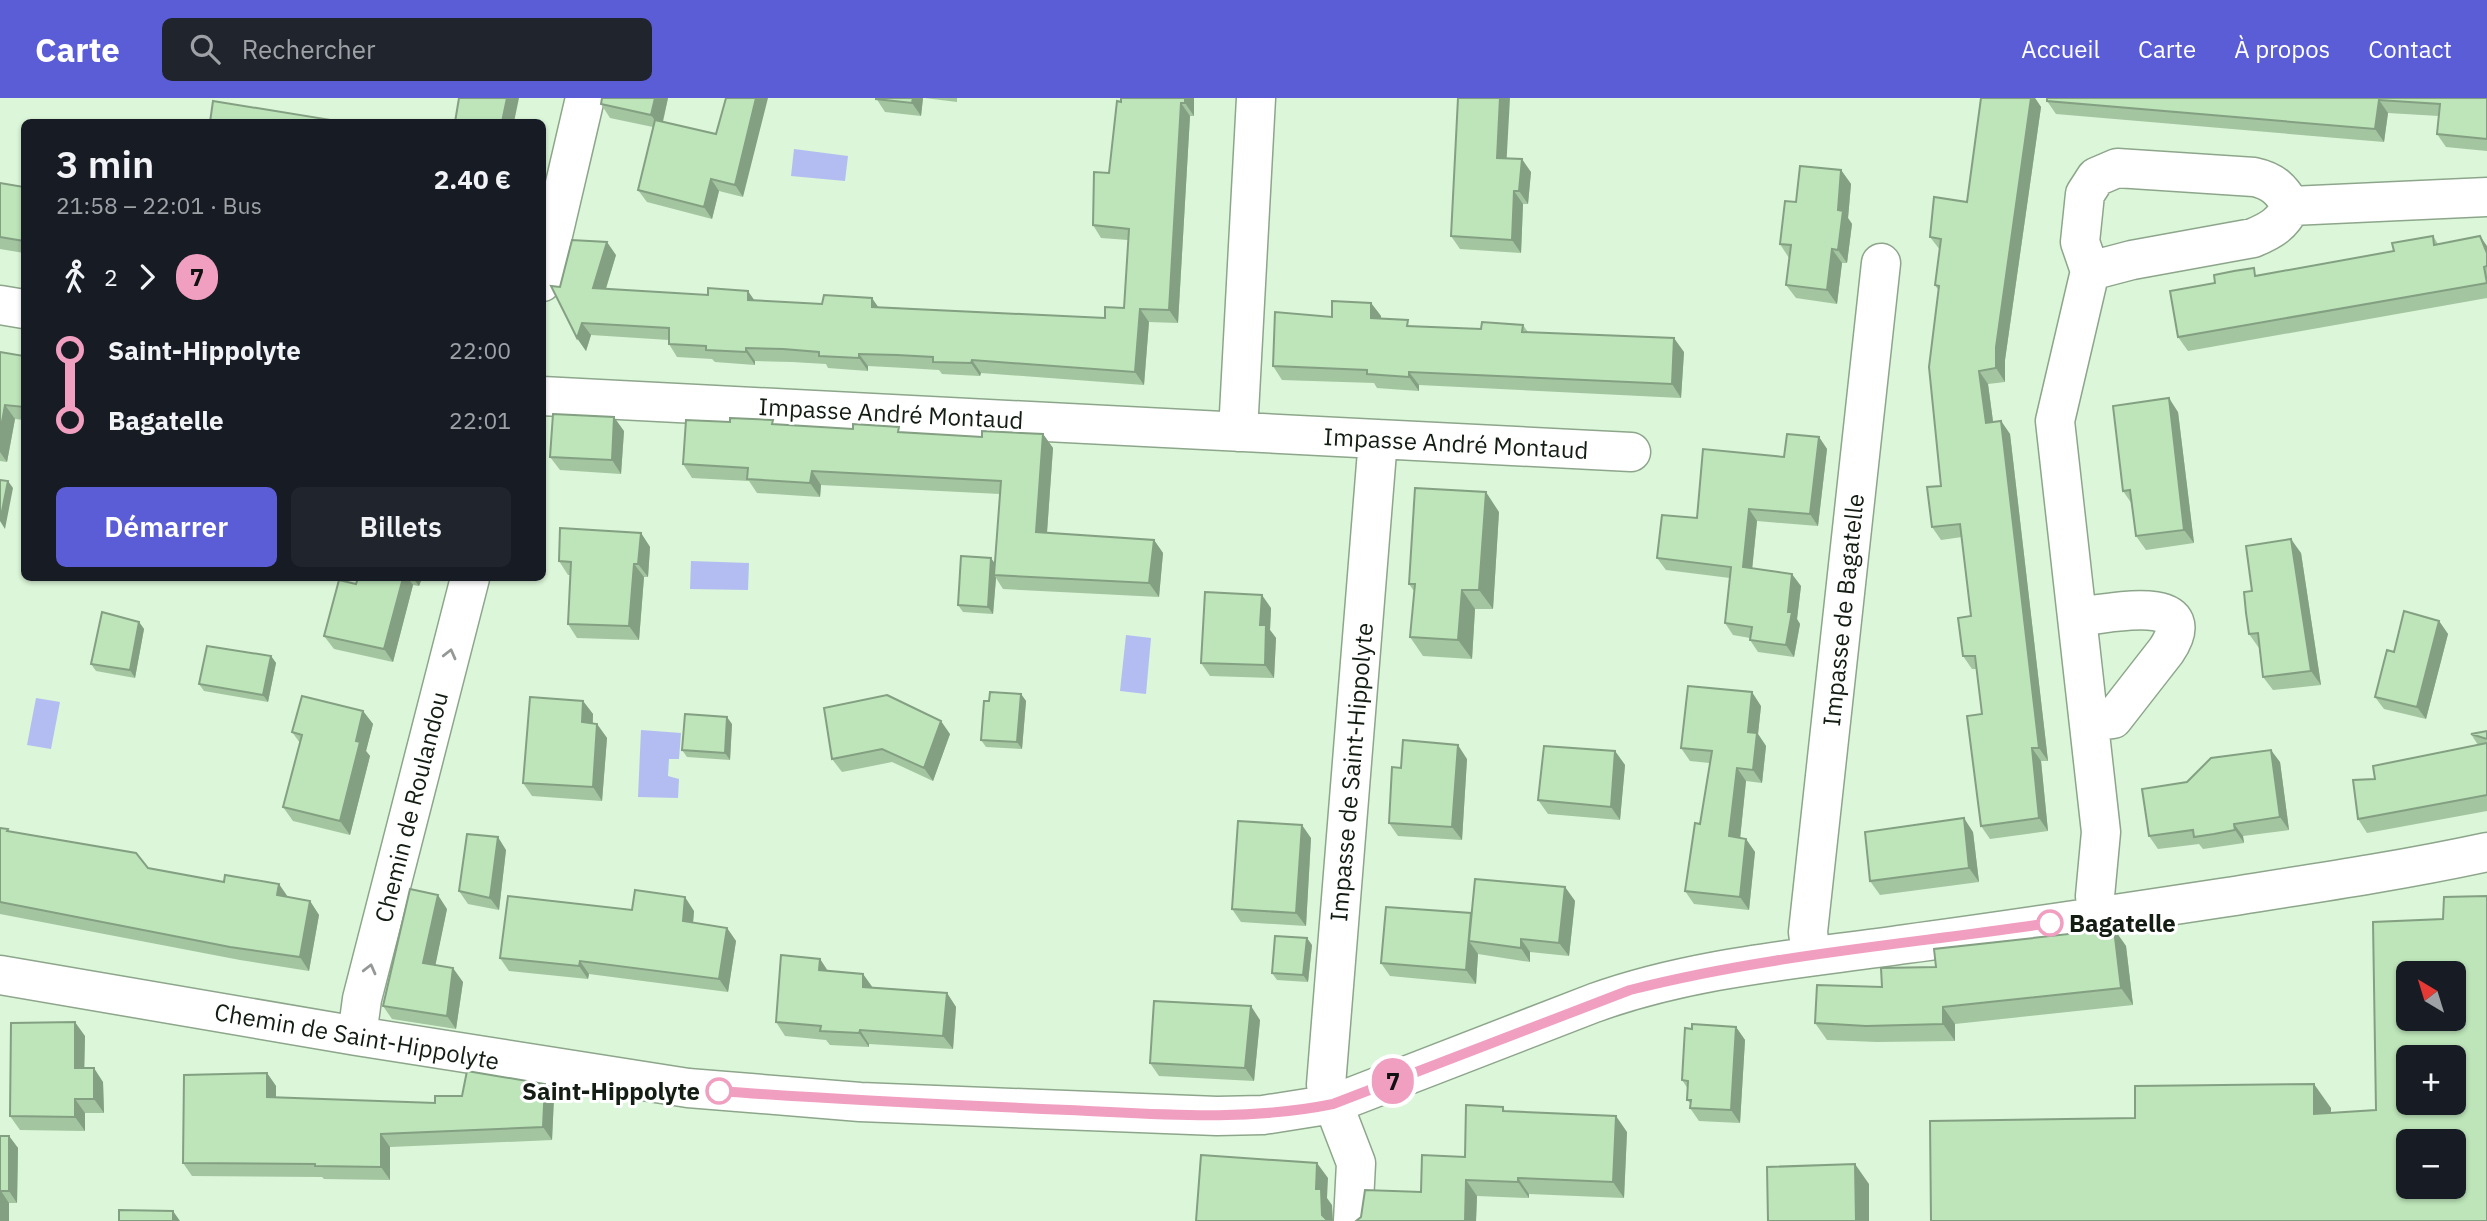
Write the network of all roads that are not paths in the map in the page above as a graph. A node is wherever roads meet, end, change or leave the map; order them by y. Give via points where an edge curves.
1 (585, 98) edge
2 (1256, 98) edge
3 (2487, 197) edge
4 (2291, 206) junction
5 (1881, 263) dead end
6 (546, 265) edge
7 (2090, 271) junction
8 (0, 305) edge
9 (21, 308) edge
10 (546, 396) edge
11 (1238, 432) junction
12 (1378, 439) junction
13 (1631, 452) dead end
14 (469, 581) edge
15 (2078, 617) junction
16 (2090, 722) junction
17 (2487, 852) edge
18 (2098, 917) junction
19 (1811, 956) junction
20 (0, 975) edge
21 (356, 1036) junction
22 (1333, 1104) junction
23 (1353, 1221) edge

1 - 6 street
2 - 11 street
3 - 4 street
4 - 7 street via 2284,221 2253,238
4 - 7 street via 2271,181 2254,177 2117,168 2096,177 2085,194 2080,242
5 - 19 street, Impasse de Bagatelle via 1808,932
7 - 15 street via 2055,421
8 - 9 street
10 - 11 street, Impasse André Montaud
11 - 12 street, Impasse André Montaud
12 - 13 street, Impasse André Montaud
12 - 22 street, Impasse de Saint-Hippolyte via 1326,1085
21 -> 14 street, Chemin de Roulandou
15 - 16 street
15 - 16 street via 2149,609 2167,616 2176,631 2166,651 2113,719
16 - 18 street via 2101,832 2095,896
17 - 18 street, Chemin de Saint-Hippolyte via 2405,870
18 - 19 street, Chemin de Saint-Hippolyte
19 - 22 street, Chemin de Saint-Hippolyte via 1630,990
20 - 21 street, Chemin de Saint-Hippolyte
21 - 22 street, Chemin de Saint-Hippolyte via 688,1088 860,1102 1217,1116 1263,1115
22 - 23 street, Impasse de Saint-Hippolyte via 1356,1163

